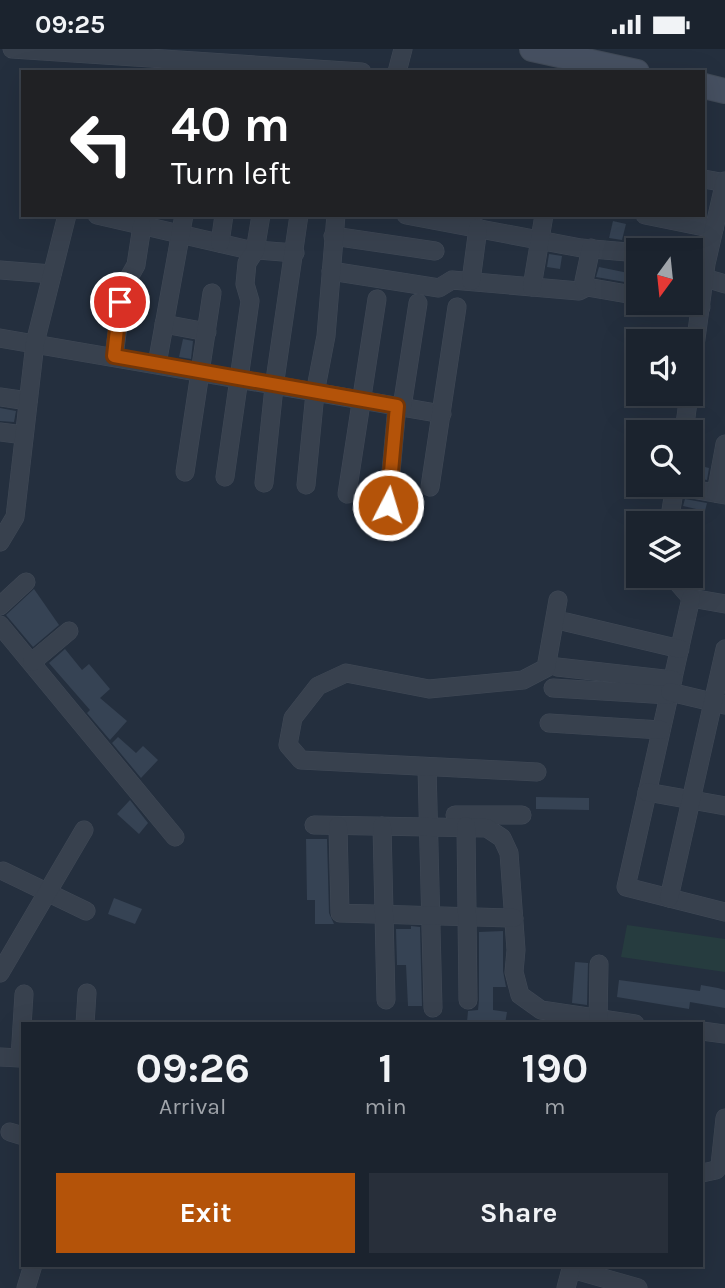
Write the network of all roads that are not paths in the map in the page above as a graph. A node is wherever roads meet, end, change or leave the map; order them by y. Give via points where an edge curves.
1 (12, 49) edge
2 (402, 49) edge
3 (532, 49) edge
4 (81, 51) edge
5 (116, 52) edge
6 (151, 54) edge
7 (222, 56) edge
8 (344, 70) edge
9 (397, 70) edge
10 (628, 70) edge
11 (705, 86) edge
12 (725, 91) edge
13 (705, 179) edge
14 (725, 182) edge
15 (711, 207) edge
16 (66, 217) edge
17 (111, 217) edge
18 (184, 217) edge
19 (224, 217) edge
20 (261, 217) edge
21 (299, 217) edge
22 (336, 217) edge
23 (417, 217) edge
24 (543, 217) edge
25 (655, 217) edge
26 (148, 223) edge
27 (478, 228) junction
28 (714, 229) junction
29 (180, 234) junction
30 (333, 236) junction
31 (537, 241) junction
32 (220, 243) junction
33 (592, 249) junction
34 (255, 251) junction
35 (435, 251) dead end
36 (626, 252) edge
37 (295, 253) junction
38 (704, 259) edge
39 (0, 270) edge
40 (704, 270) edge
41 (331, 271) junction
42 (51, 274) junction
43 (471, 281) junction
44 (725, 284) edge
45 (587, 286) junction
46 (532, 287) junction
47 (212, 293) dead end
48 (626, 294) edge
49 (377, 299) dead end
50 (418, 303) dead end
51 (457, 307) dead end
52 (164, 324) junction
53 (207, 332) junction
54 (0, 338) edge
55 (35, 343) junction
56 (114, 356) junction
57 (157, 364) junction
58 (202, 372) junction
59 (237, 379) junction
60 (274, 387) junction
61 (315, 393) junction
62 (0, 397) edge
63 (361, 400) junction
64 (28, 401) junction
65 (400, 407) junction
66 (442, 414) junction
67 (0, 432) edge
68 (23, 435) junction
69 (725, 444) edge
70 (185, 472) dead end
71 (225, 477) dead end
72 (264, 482) dead end
73 (306, 485) dead end
74 (430, 487) dead end
75 (347, 494) dead end
76 (720, 494) edge
77 (388, 505) dead end
78 (0, 542) edge
79 (26, 582) dead end
80 (682, 588) edge
81 (691, 599) junction
82 (558, 600) dead end
83 (725, 604) edge
84 (0, 606) edge
85 (566, 622) dead end
86 (0, 625) edge
87 (69, 631) dead end
88 (680, 649) junction
89 (725, 649) edge
90 (32, 662) junction
91 (557, 667) dead end
92 (554, 688) dead end
93 (671, 689) junction
94 (719, 703) edge
95 (549, 723) dead end
96 (662, 730) junction
97 (427, 767) junction
98 (537, 772) dead end
99 (648, 792) junction
100 (691, 800) junction
101 (725, 806) edge
102 (522, 815) dead end
103 (428, 820) junction
104 (314, 825) dead end
105 (338, 826) junction
106 (382, 826) junction
107 (466, 826) junction
108 (84, 830) dead end
109 (176, 837) dead end
110 (4, 871) dead end
111 (48, 893) junction
112 (669, 898) junction
113 (724, 906) edge
114 (86, 911) dead end
115 (382, 914) junction
116 (431, 916) junction
117 (467, 917) junction
118 (514, 918) junction
119 (599, 964) dead end
120 (0, 973) edge
121 (87, 993) dead end
122 (24, 994) dead end
123 (386, 1000) dead end
124 (468, 1000) dead end
125 (433, 1008) dead end
126 (22, 1022) edge
127 (85, 1022) edge
128 (598, 1022) edge
129 (703, 1031) edge
130 (725, 1034) edge
131 (21, 1042) edge
132 (0, 1056) edge
133 (725, 1118) edge
134 (725, 1126) edge
135 (703, 1173) edge
136 (32, 1267) edge
137 (572, 1267) edge
138 (26, 1288) edge
139 (566, 1288) edge
140 (638, 1288) edge

1 - 4 street
2 - 9 street
3 - 10 main road
4 - 5 street
5 - 6 street
6 - 7 street
7 - 8 street
11 - 12 main road
13 - 14 street
14 - 15 street
15 - 28 street
16 - 42 street
17 - 26 street
18 - 29 street
19 - 32 street
20 - 34 street
21 - 37 street
22 - 30 street
23 - 27 street
24 - 31 street
25 - 28 street
26 - 29 street
26 - 56 street via 123,288
27 - 31 street
27 - 43 street
28 - 38 street
29 - 32 street
29 - 52 street
30 - 35 street
30 - 41 street
31 - 33 street
31 - 46 street
32 - 34 street
33 - 36 street
33 - 45 street via 584,281
34 - 37 street
34 - 59 street via 247,263 245,284 250,301
37 - 60 street
39 - 42 street
40 - 44 street
41 - 43 street via 439,288 452,280
41 - 61 street
42 - 55 street
43 - 46 street
45 - 46 street via 579,291
45 - 48 street
47 - 53 street
49 - 63 street
50 - 65 street
51 - 66 street
52 - 53 street
52 - 57 street
53 - 58 street
54 - 55 street
55 - 56 street
55 - 64 street
56 - 57 street
57 - 58 street
58 - 59 street
58 - 70 street
59 - 60 street
59 - 71 street
60 - 61 street
60 - 72 street
61 - 63 street
61 - 73 street
62 - 64 street
63 - 65 street
63 - 75 street
64 - 68 street
65 - 66 street
65 - 77 street
66 - 74 street
67 - 68 street
68 - 78 street via 15,517
69 - 76 street
79 - 84 street
80 - 81 street
81 - 83 street
81 - 88 street
82 - 97 street via 546,668 523,680 429,689 346,673 318,685 293,718 288,745 301,760
85 - 88 street
86 - 90 street
87 - 90 street
88 - 93 street
89 - 94 street
90 - 109 street
91 - 93 street
92 - 93 street
93 - 94 street
93 - 96 street
94 - 100 street
95 - 96 street
96 - 99 street
97 - 98 street
97 - 103 street
99 - 100 street
99 - 112 street via 626,887
100 - 101 street
100 - 112 street
102 - 103 street
103 - 106 street
103 - 107 street
103 - 116 street
104 - 105 street
105 - 106 street
105 - 115 street via 340,913
106 - 115 street
107 - 117 street
107 - 118 street via 487,828 502,838 509,853
108 - 111 street
110 - 111 street
111 - 114 street
111 - 120 street
112 - 113 street
115 - 116 street
115 - 123 street
116 - 117 street
116 - 125 street
117 - 118 street
117 - 124 street
118 - 128 street via 514,972 520,995 541,1010
119 - 128 street
121 - 127 street
122 - 126 street
129 - 130 street
131 - 132 street via 20,1058
133 - 134 street
134 - 135 street via 720,1165
136 - 138 street
137 - 139 street
137 - 140 street

